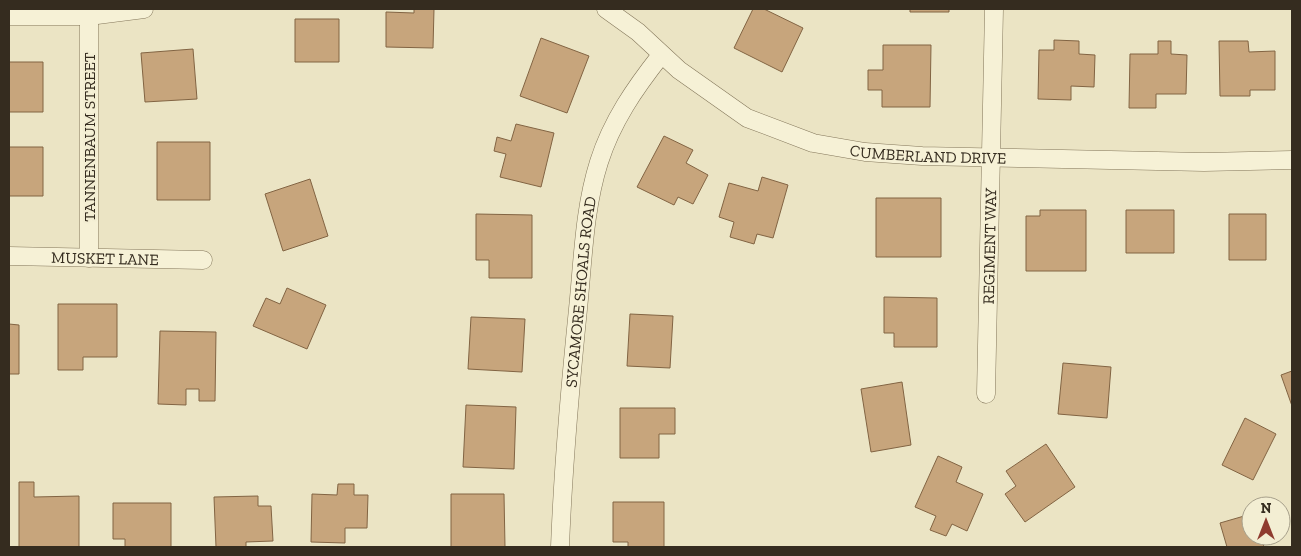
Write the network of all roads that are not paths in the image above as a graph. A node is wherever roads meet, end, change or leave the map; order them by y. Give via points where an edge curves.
1 (144, 9) edge
2 (606, 9) edge
3 (994, 9) edge
4 (9, 16) edge
5 (89, 16) junction
6 (661, 55) junction
7 (991, 157) junction
8 (1292, 160) edge
9 (9, 256) edge
10 (89, 258) junction
11 (203, 260) dead end
12 (986, 394) dead end
13 (560, 547) edge

1 - 5 street
2 - 6 street, CUMBERLAND DRIVE via 638,32
3 - 7 street, REGIMENT WAY
4 - 5 street
5 - 10 street, TANNENBAUM STREET
6 - 7 street, CUMBERLAND DRIVE via 747,118 812,143 865,152
6 - 13 street, SYCAMORE SHOALS ROAD via 622,109 599,162 591,194 572,374
7 - 8 street, CUMBERLAND DRIVE via 1204,162
7 - 12 street, REGIMENT WAY
9 - 10 street, MUSKET LANE
10 - 11 street, MUSKET LANE

